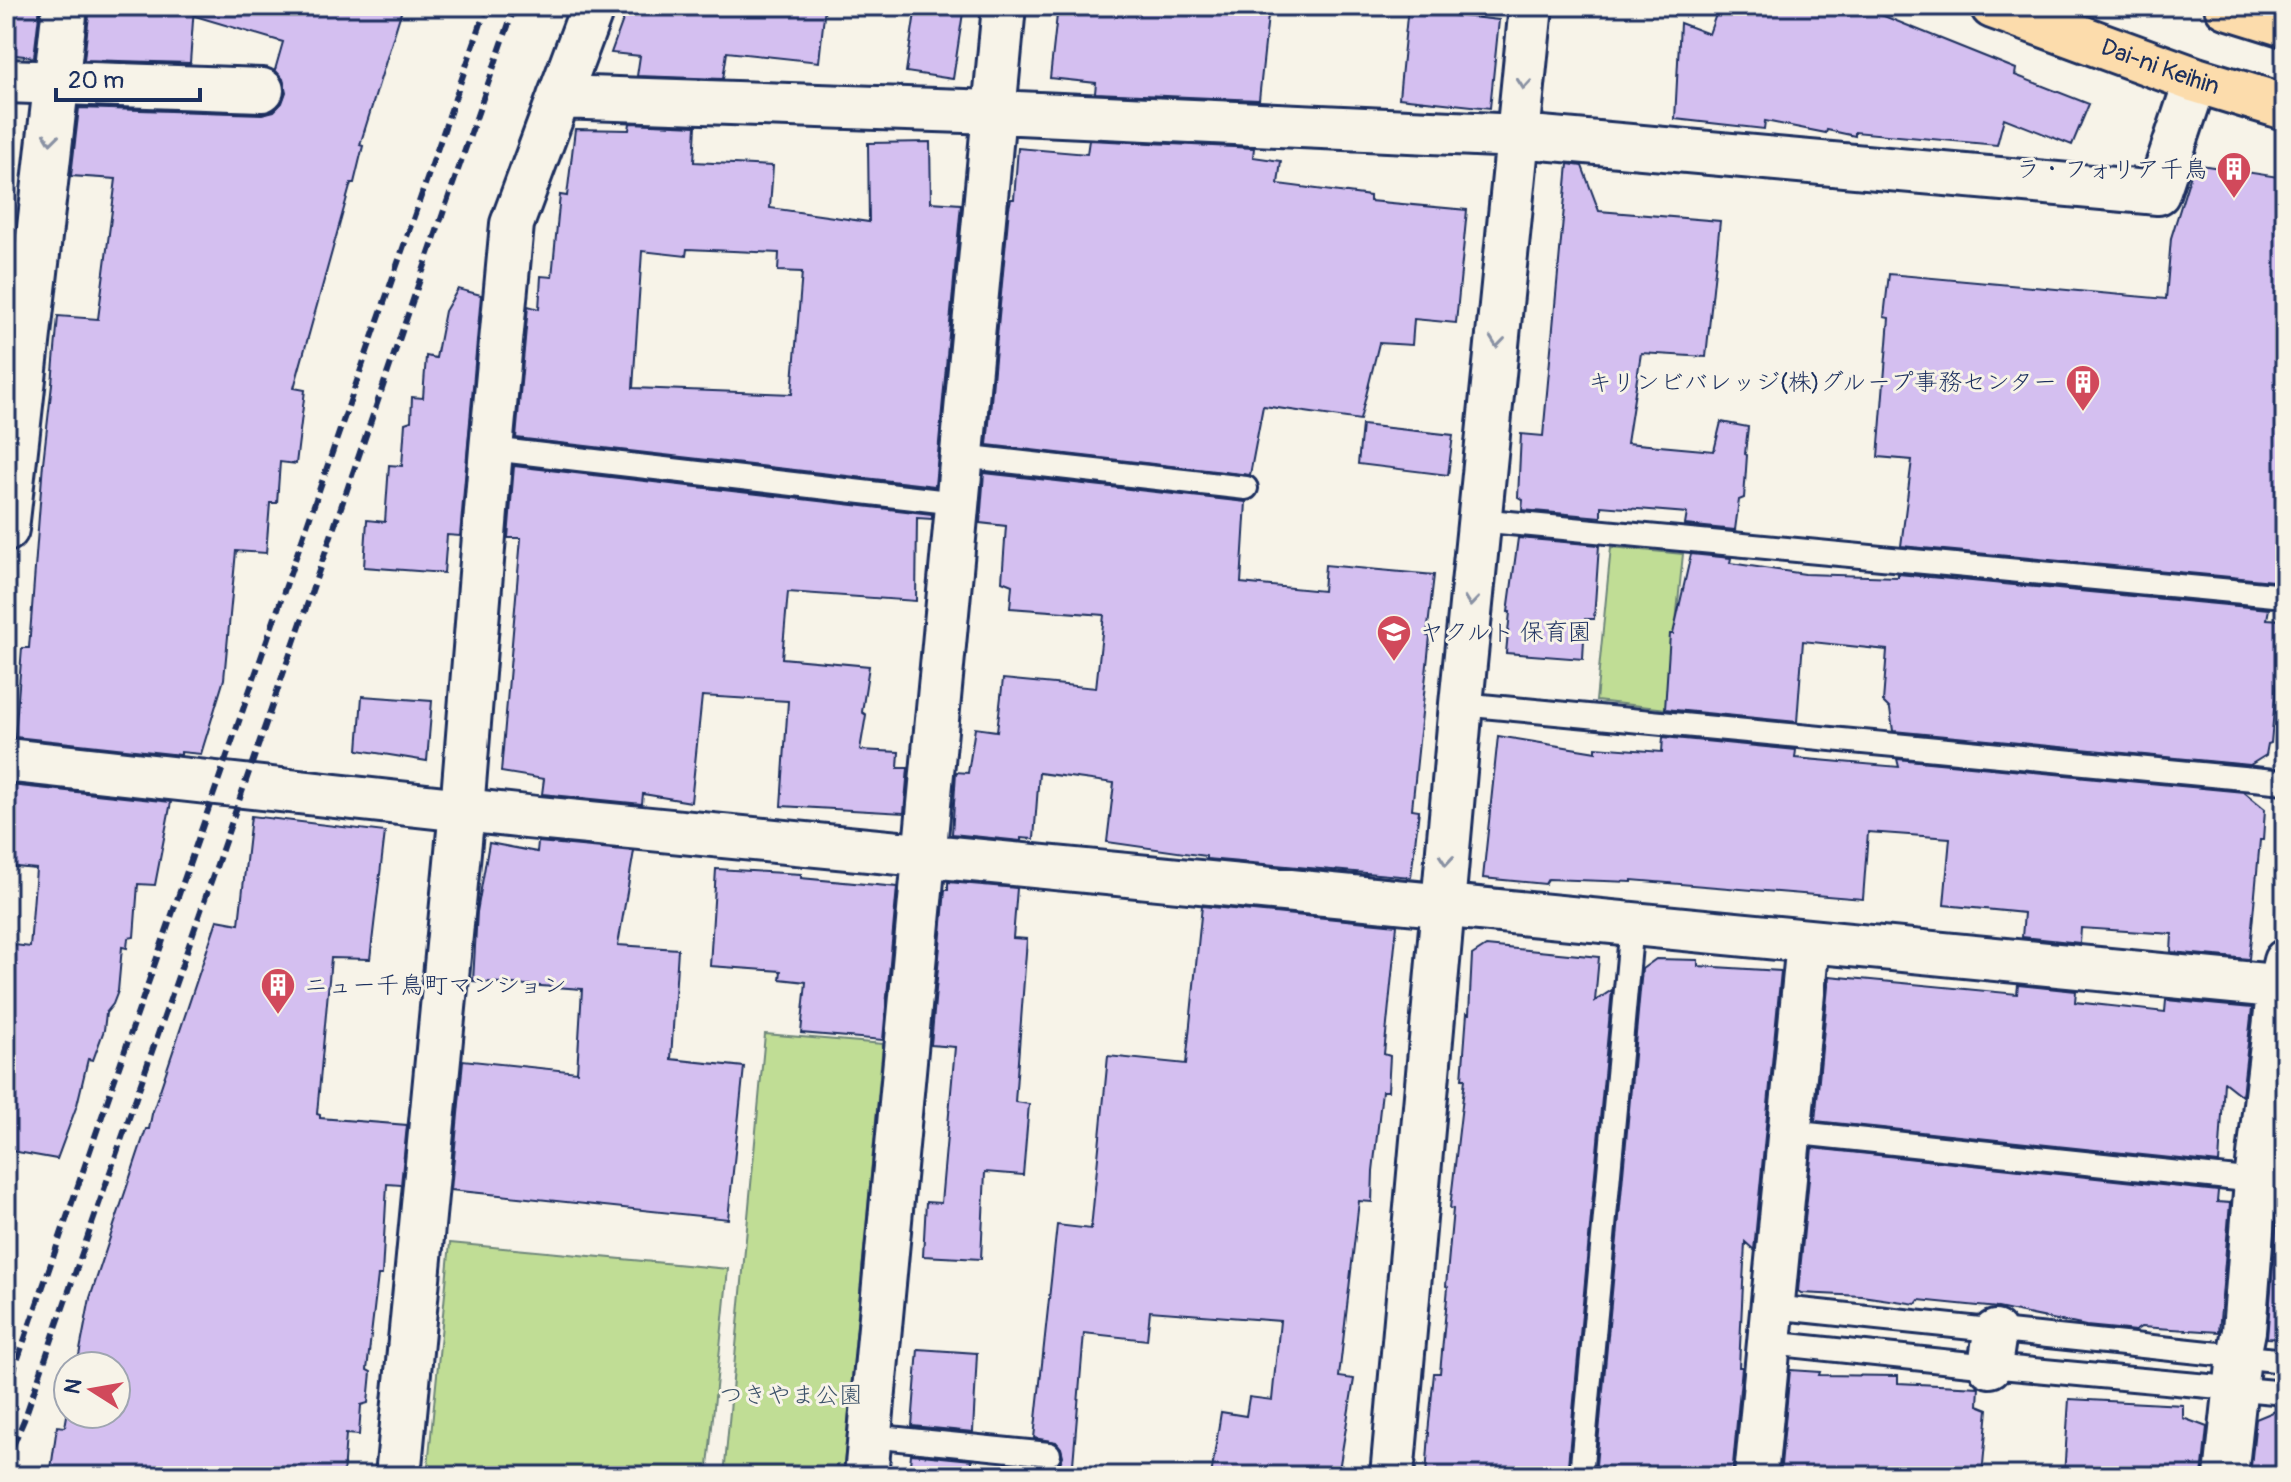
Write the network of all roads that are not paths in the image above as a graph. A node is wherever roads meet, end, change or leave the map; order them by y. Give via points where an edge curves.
1 (65, 6) edge
2 (593, 6) edge
3 (1004, 6) edge
4 (1531, 6) edge
5 (1993, 6) edge
6 (2227, 6) edge
7 (2285, 24) edge
8 (2196, 80) junction
9 (6, 81) edge
10 (58, 82) junction
11 (262, 90) dead end
12 (559, 97) junction
13 (2285, 107) edge
14 (994, 112) junction
15 (1519, 136) junction
16 (12, 426) edge
17 (491, 449) junction
18 (961, 456) junction
19 (1246, 488) dead end
20 (957, 503) junction
21 (1478, 520) junction
22 (6, 529) edge
23 (2285, 596) edge
24 (1461, 704) junction
25 (6, 760) edge
26 (2285, 782) edge
27 (462, 810) junction
28 (924, 856) junction
29 (1441, 906) junction
30 (1632, 924) junction
31 (1808, 942) junction
32 (2283, 978) edge
33 (1789, 1132) junction
34 (2270, 1183) edge
35 (1771, 1325) junction
36 (1993, 1349) junction
37 (2285, 1361) edge
38 (2237, 1372) junction
39 (2285, 1393) edge
40 (1049, 1454) dead end
41 (868, 1456) edge
42 (398, 1476) edge
43 (1392, 1476) edge
44 (1581, 1476) edge
45 (1756, 1476) edge
46 (2226, 1476) edge

1 - 10 street
2 - 12 street
3 - 14 street
4 -> 15 street
5 - 8 highway, Dai-ni Keihin
6 - 7 highway
8 - 13 highway, Dai-ni Keihin
8 - 15 street via 2158,193
9 - 10 street
10 - 11 street
10 -> 16 street
12 - 14 street
12 - 17 street via 512,224
14 - 15 street
14 - 18 street
15 -> 21 street
16 - 22 street
17 - 20 lane
17 - 27 street
18 - 19 lane
18 - 20 street
20 - 28 street
21 - 23 lane
21 -> 24 street
24 - 26 lane
24 -> 29 street
25 - 27 street
27 - 28 street
27 - 42 street
28 - 29 street
28 - 41 street
29 - 30 street
29 - 43 street
30 - 31 street
30 - 44 lane
31 - 32 street
31 - 33 street
32 - 34 street
33 - 34 lane
33 - 35 street
34 - 38 street
35 - 36 lane
35 - 36 lane
35 - 45 street
36 - 38 lane
36 - 38 lane
37 - 38 lane
38 - 39 lane
38 - 46 street
40 - 41 lane

